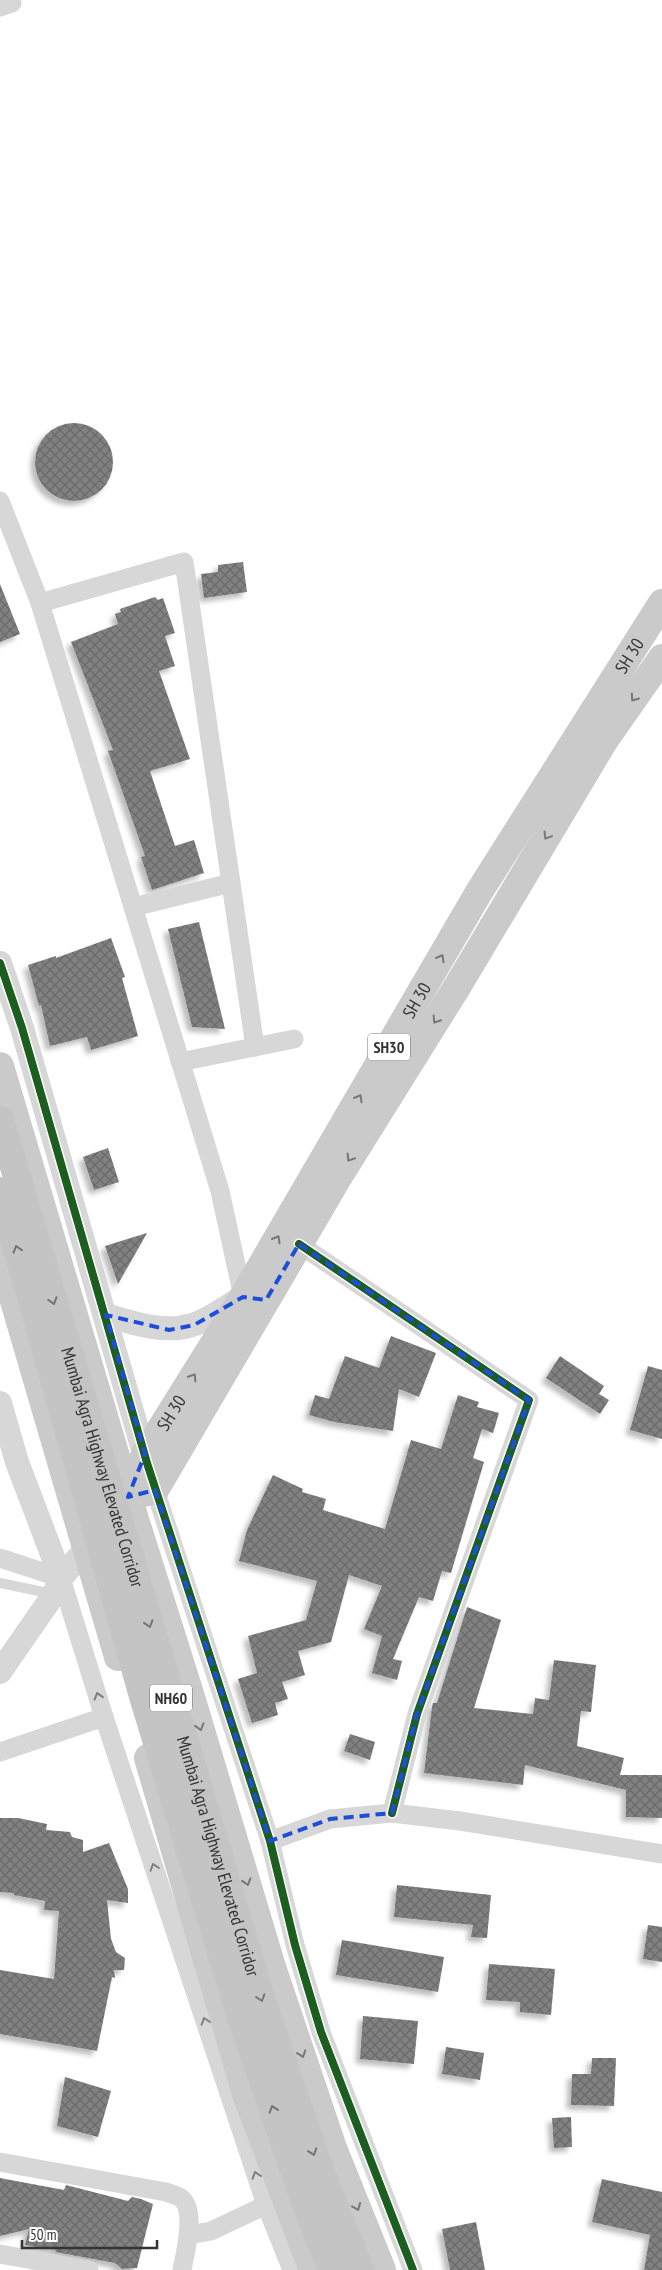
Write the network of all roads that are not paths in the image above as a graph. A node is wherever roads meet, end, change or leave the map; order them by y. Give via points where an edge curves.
1 (0, 501) edge
2 (40, 603) junction
3 (662, 603) edge
4 (662, 658) edge
5 (231, 883) junction
6 (133, 907) junction
7 (0, 963) edge
8 (294, 1039) dead end
9 (255, 1047) junction
10 (180, 1062) junction
11 (0, 1066) edge
12 (0, 1120) edge
13 (0, 1191) edge
14 (299, 1244) junction
15 (0, 1253) edge
16 (255, 1298) junction
17 (106, 1315) junction
18 (0, 1403) edge
19 (145, 1454) junction
20 (155, 1490) junction
21 (128, 1497) junction
22 (86, 1549) junction
23 (0, 1558) edge
24 (0, 1583) edge
25 (57, 1586) junction
26 (0, 1672) edge
27 (104, 1717) junction
28 (0, 1752) edge
29 (392, 1813) junction
30 (270, 1841) junction
31 (662, 1854) edge
32 (0, 2162) edge
33 (266, 2205) junction
34 (189, 2235) junction
35 (0, 2254) edge
36 (89, 2270) edge
37 (182, 2270) edge
38 (292, 2270) edge
39 (313, 2270) edge
40 (332, 2270) edge
41 (360, 2270) edge
42 (382, 2270) edge
43 (413, 2270) edge

1 - 2 street
2 - 5 street via 184,562
2 - 6 street
16 -> 3 main road, SH 30 / SH30 via 479,892
4 -> 14 main road, SH 30 / SH30 via 604,741
5 - 6 street
5 - 9 street
6 - 10 street
7 - 17 street
8 - 9 street
9 - 10 street
10 - 16 street
11 - 21 main road
12 -> 41 highway, Mumbai Agra Highway Elevated Corridor / NH60, bridge via 261,1998 318,2165
40 -> 13 highway, Mumbai Agra Highway Elevated Corridor / NH60, bridge via 242,2020 144,1700
14 - 16 main road, SH 30 / SH30
14 - 29 street via 529,1400 417,1714
15 - 22 main road
16 - 17 street via 194,1325 169,1330
19 -> 16 main road, SH 30 / SH30
16 - 20 main road, SH 30 / SH30
17 - 19 street
18 - 25 street
19 - 20 street
19 - 21 main road, SH 30 / SH30
20 - 21 main road
20 - 30 street
21 - 22 street
21 -> 42 main road via 272,1966 333,2148
22 - 25 street
22 - 39 main road via 247,2097
23 - 25 street
24 - 25 lane
25 - 26 street
27 -> 25 street
27 - 28 street
33 -> 27 street
29 - 30 street via 330,1819
29 - 31 street
30 - 43 street via 294,1945 321,2032
32 - 34 street via 166,2192 181,2198 187,2208
33 - 34 street via 211,2231
33 - 38 street
34 - 37 street
35 - 36 street

